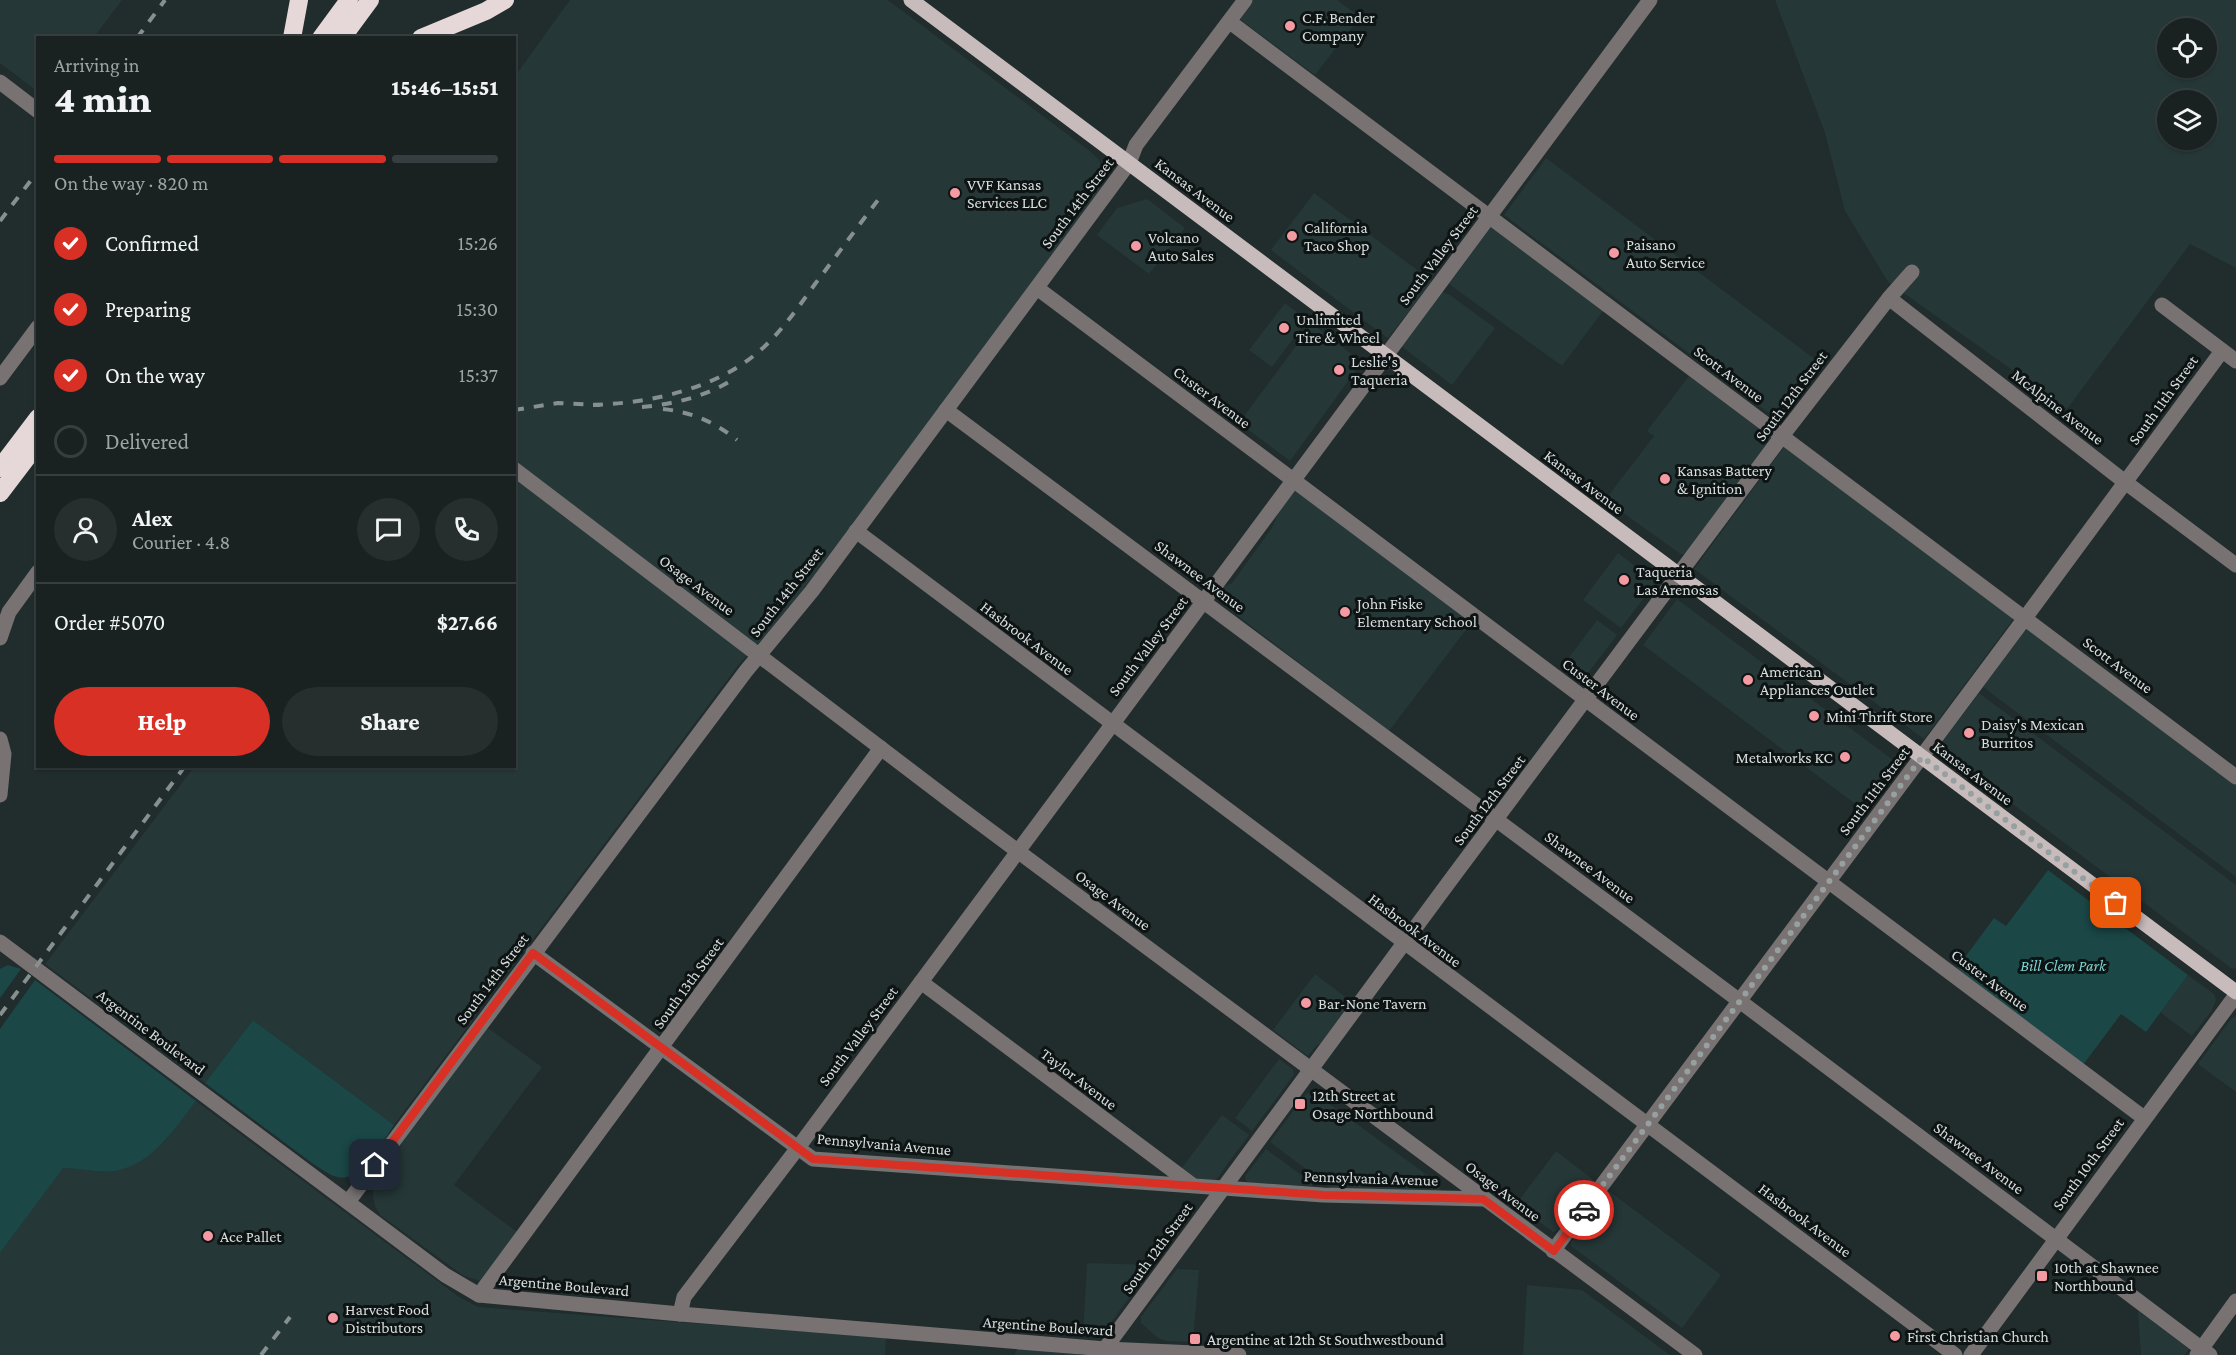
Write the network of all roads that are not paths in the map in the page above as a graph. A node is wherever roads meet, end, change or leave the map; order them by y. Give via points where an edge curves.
1 (299, 0) edge
2 (349, 0) edge
3 (370, 0) edge
4 (506, 0) edge
5 (910, 0) edge
6 (1245, 0) edge
7 (1650, 0) edge
8 (1230, 22) junction
9 (292, 36) edge
10 (322, 36) edge
11 (343, 36) edge
12 (426, 36) edge
13 (0, 82) edge
14 (36, 109) edge
15 (1130, 163) junction
16 (1489, 216) junction
17 (1912, 272) dead end
18 (1037, 288) junction
19 (1888, 298) junction
20 (2162, 305) dead end
21 (36, 330) edge
22 (2222, 351) junction
23 (1385, 356) junction
24 (2236, 362) edge
25 (0, 378) edge
26 (946, 410) junction
27 (36, 421) edge
28 (1782, 436) junction
29 (36, 446) edge
30 (0, 468) edge
31 (516, 471) edge
32 (1293, 480) junction
33 (2126, 482) junction
34 (0, 493) edge
35 (856, 531) junction
36 (2236, 565) edge
37 (36, 576) edge
38 (1679, 577) junction
39 (1204, 601) junction
40 (2025, 618) junction
41 (0, 638) edge
42 (760, 654) junction
43 (1585, 700) junction
44 (1113, 723) junction
45 (0, 739) edge
46 (881, 748) junction
47 (1922, 757) junction
48 (2236, 777) edge
49 (0, 795) edge
50 (1497, 820) junction
51 (1018, 851) junction
52 (1829, 882) junction
53 (0, 942) edge
54 (1405, 944) junction
55 (533, 953) junction
56 (921, 982) junction
57 (2236, 994) edge
58 (1739, 1000) junction
59 (661, 1049) junction
60 (1311, 1070) junction
61 (2144, 1118) junction
62 (1648, 1125) junction
63 (797, 1149) junction
64 (1191, 1184) junction
65 (1223, 1188) junction
66 (1483, 1199) junction
67 (348, 1202) junction
68 (2055, 1239) junction
69 (1554, 1251) junction
70 (479, 1295) junction
71 (2236, 1301) edge
72 (680, 1314) junction
73 (1103, 1352) edge
74 (2203, 1353) edge
75 (1239, 1355) edge
76 (1695, 1355) edge
77 (1955, 1355) edge
78 (1971, 1355) edge

1 - 9 highway
2 - 10 highway
3 - 11 highway
4 - 12 highway
5 - 15 main road, Kansas Avenue
6 - 8 street, South 14th Street
7 - 16 street, South Valley Street
8 - 15 street, South 14th Street via 1137,145
8 - 16 street, Scott Avenue
13 - 14 street
15 - 18 street, South 14th Street
15 - 23 main road, Kansas Avenue
16 - 23 street, South Valley Street
16 - 28 street, Scott Avenue
17 - 19 street, South 12th Street
18 - 26 street, South 14th Street
18 - 32 street, Custer Avenue
19 - 28 street, South 12th Street
19 - 33 street, McAlpine Avenue
20 - 22 street
21 - 25 street
22 - 24 street
22 - 33 street, South 11th Street
23 - 32 street, South Valley Street
23 - 38 main road, Kansas Avenue
26 - 35 street, South 14th Street
26 - 39 street, Shawnee Avenue
27 - 30 highway
28 - 38 street, South 12th Street
28 - 40 street, Scott Avenue
29 - 34 highway
31 - 42 street, Osage Avenue
32 - 39 street, South Valley Street
32 - 43 street, Custer Avenue
33 - 36 street, McAlpine Avenue
33 - 40 street, South 11th Street
35 - 42 street, South 14th Street
35 - 44 street, Hasbrook Avenue
37 - 41 street via 9,612
38 - 43 street, South 12th Street
38 - 47 main road, Kansas Avenue
39 - 44 street, South Valley Street
39 - 50 street, Shawnee Avenue
40 - 47 street, South 11th Street
40 - 48 street, Scott Avenue
42 - 46 street, Osage Avenue
42 - 55 street, South 14th Street
43 - 50 street, South 12th Street
43 - 52 street, Custer Avenue
44 - 51 street, South Valley Street
44 - 54 street, Hasbrook Avenue
45 - 49 street via 4,754
46 - 51 street, Osage Avenue
46 - 59 street, South 13th Street
47 - 52 street, South 11th Street
47 - 57 main road, Kansas Avenue
50 - 54 street, South 12th Street
50 - 58 street, Shawnee Avenue
51 - 56 street, South Valley Street
51 - 60 street, Osage Avenue
52 - 58 street, South 11th Street
52 - 61 street, Custer Avenue
53 - 67 street, Argentine Boulevard
54 - 60 street, South 12th Street
54 - 62 street, Hasbrook Avenue
55 - 59 street, Pennsylvania Avenue
55 - 67 street, South 14th Street
56 - 63 street, South Valley Street
56 - 64 street, Taylor Avenue
57 - 61 street, South 10th Street
58 - 62 street, South 11th Street
58 - 68 street, Shawnee Avenue
59 - 63 street, Pennsylvania Avenue
59 - 70 street, South 13th Street
60 - 65 street, South 12th Street
60 - 66 street, Osage Avenue
61 - 68 street, South 10th Street
62 - 69 street, South 11th Street
62 - 77 street, Hasbrook Avenue
63 - 64 street, Pennsylvania Avenue via 813,1159
63 - 72 street, South Valley Street via 684,1297
64 - 65 street, Taylor Avenue
65 - 66 street, Pennsylvania Avenue
65 - 73 street, South 12th Street
66 - 69 street, Osage Avenue
67 - 70 street, Argentine Boulevard via 444,1275
68 - 74 street, Shawnee Avenue
68 - 78 street, South 10th Street
69 - 76 street, Osage Avenue
70 - 72 street, Argentine Boulevard
71 - 74 street
72 - 73 street, Argentine Boulevard
73 - 75 street, Argentine Boulevard

